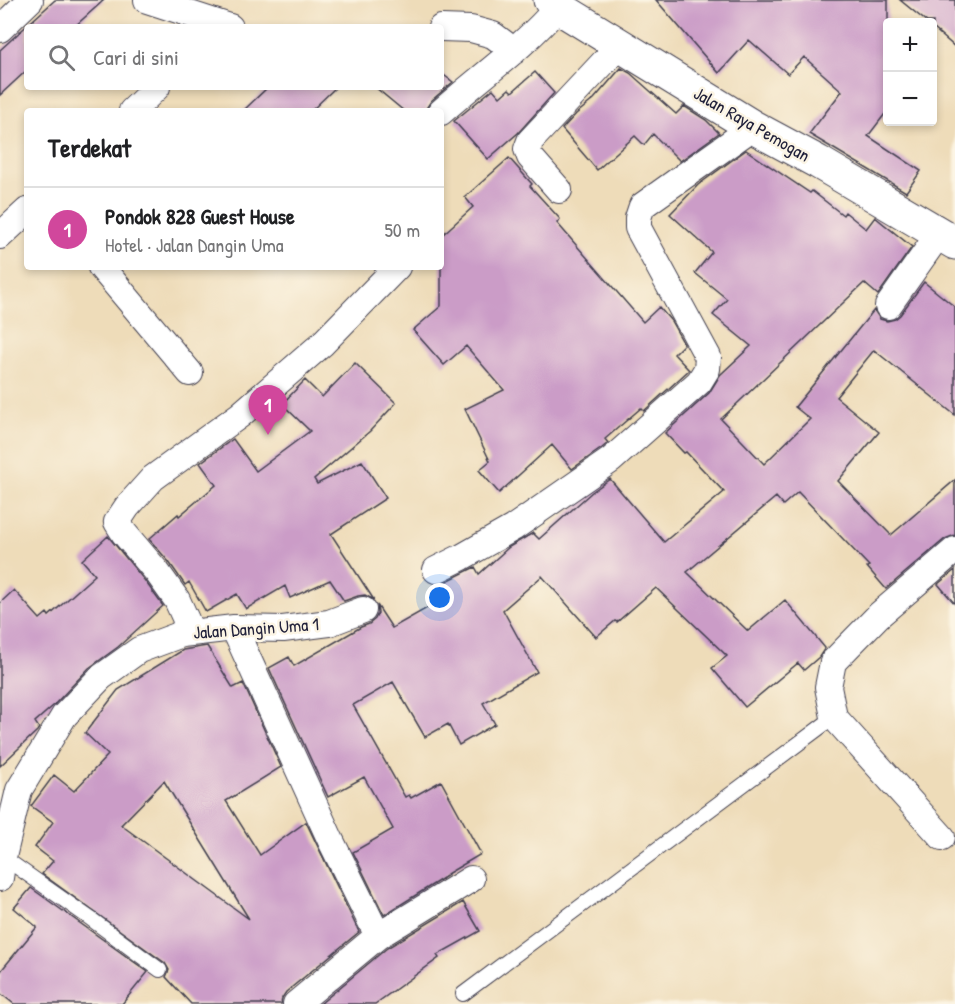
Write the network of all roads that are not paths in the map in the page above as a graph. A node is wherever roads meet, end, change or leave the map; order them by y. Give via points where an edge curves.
1 (30, 0) edge
2 (147, 0) edge
3 (552, 9) edge
4 (218, 24) edge
5 (444, 28) edge
6 (0, 29) edge
7 (620, 45) junction
8 (519, 46) junction
9 (154, 90) edge
10 (135, 108) edge
11 (444, 109) edge
12 (753, 127) junction
13 (560, 190) dead end
14 (24, 214) edge
15 (0, 236) edge
16 (947, 239) edge
17 (104, 270) edge
18 (394, 270) edge
19 (888, 306) dead end
20 (190, 373) dead end
21 (955, 550) edge
22 (436, 570) dead end
23 (363, 610) dead end
24 (234, 628) junction
25 (182, 634) junction
26 (834, 717) junction
27 (10, 795) edge
28 (942, 837) dead end
29 (2, 868) edge
30 (471, 879) dead end
31 (378, 936) junction
32 (160, 970) dead end
33 (463, 993) dead end
34 (296, 1004) edge

1 - 6 street
2 - 4 street
3 - 7 street, Jalan Raya Pemogan
3 - 8 street
5 - 8 street via 471,29
7 - 12 street, Jalan Raya Pemogan
7 - 13 street via 530,141 530,157
8 - 11 street
9 - 10 street
12 - 16 street, Jalan Raya Pemogan
12 - 22 street via 642,206 638,218 638,228 708,357 707,369 699,382 611,460 513,528
14 - 15 street
16 - 19 street
17 - 20 street
18 - 25 street via 322,344 249,407 153,478 117,522 177,600 187,622
21 - 26 street via 879,615 833,662 828,687
23 - 24 street, Jalan Dangin Uma 1 via 329,623 283,629
24 - 25 street, Jalan Dangin Uma 1
24 - 31 street
25 - 27 street, Jalan Dangin Uma 1 via 139,650 100,678 64,716
26 - 28 street
26 - 33 lane
27 - 29 street, Jalan Dangin Uma 1
29 - 32 lane via 91,919
30 - 31 street
31 - 34 street

